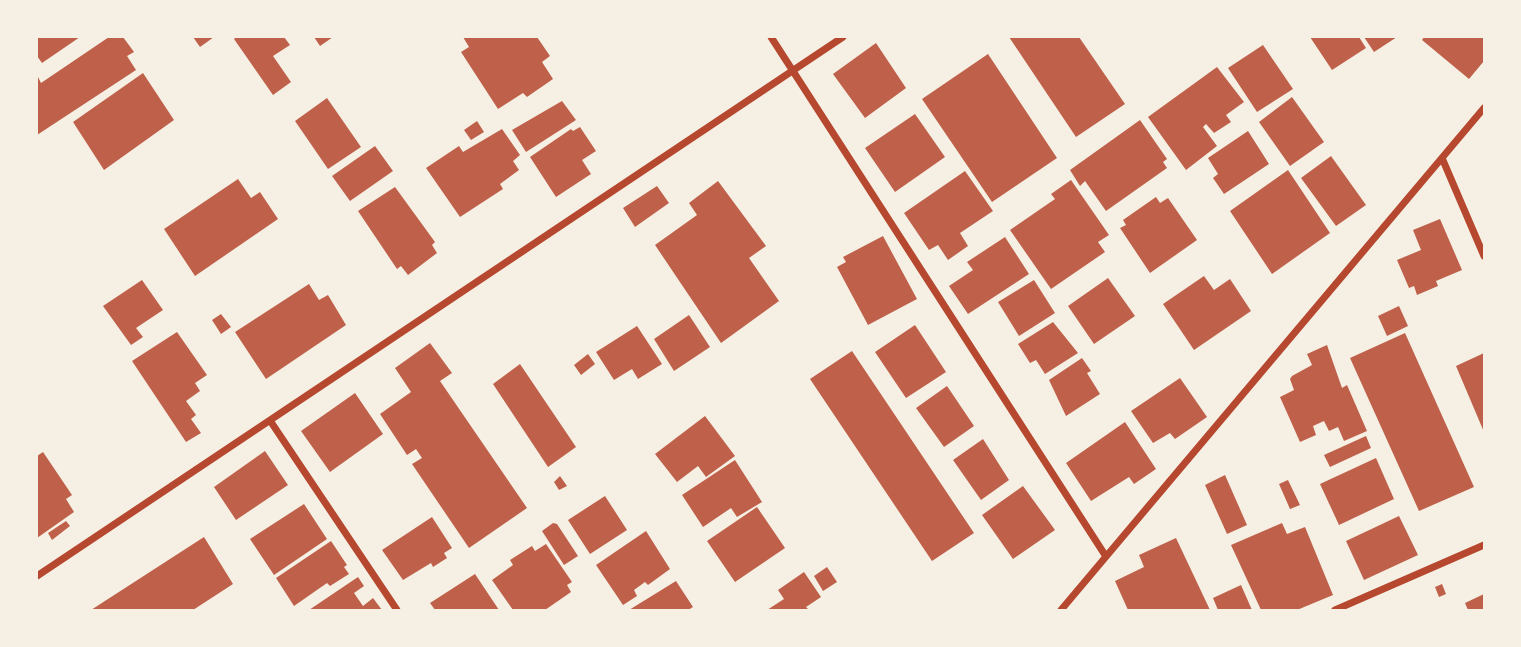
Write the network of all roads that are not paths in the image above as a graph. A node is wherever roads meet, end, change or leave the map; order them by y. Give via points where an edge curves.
1 (771, 37) edge
2 (843, 37) edge
3 (794, 70) junction
4 (1484, 108) edge
5 (1441, 158) junction
6 (1484, 256) edge
7 (271, 422) junction
8 (1484, 545) edge
9 (1105, 555) junction
10 (38, 574) edge
11 (397, 610) edge
12 (1061, 610) edge
13 (1335, 610) edge

1 - 3 street
2 - 3 street
3 - 7 street
3 - 9 street
4 - 5 street
5 - 6 street
5 - 9 street
7 - 10 street
7 - 11 street
8 - 13 street
9 - 12 street

